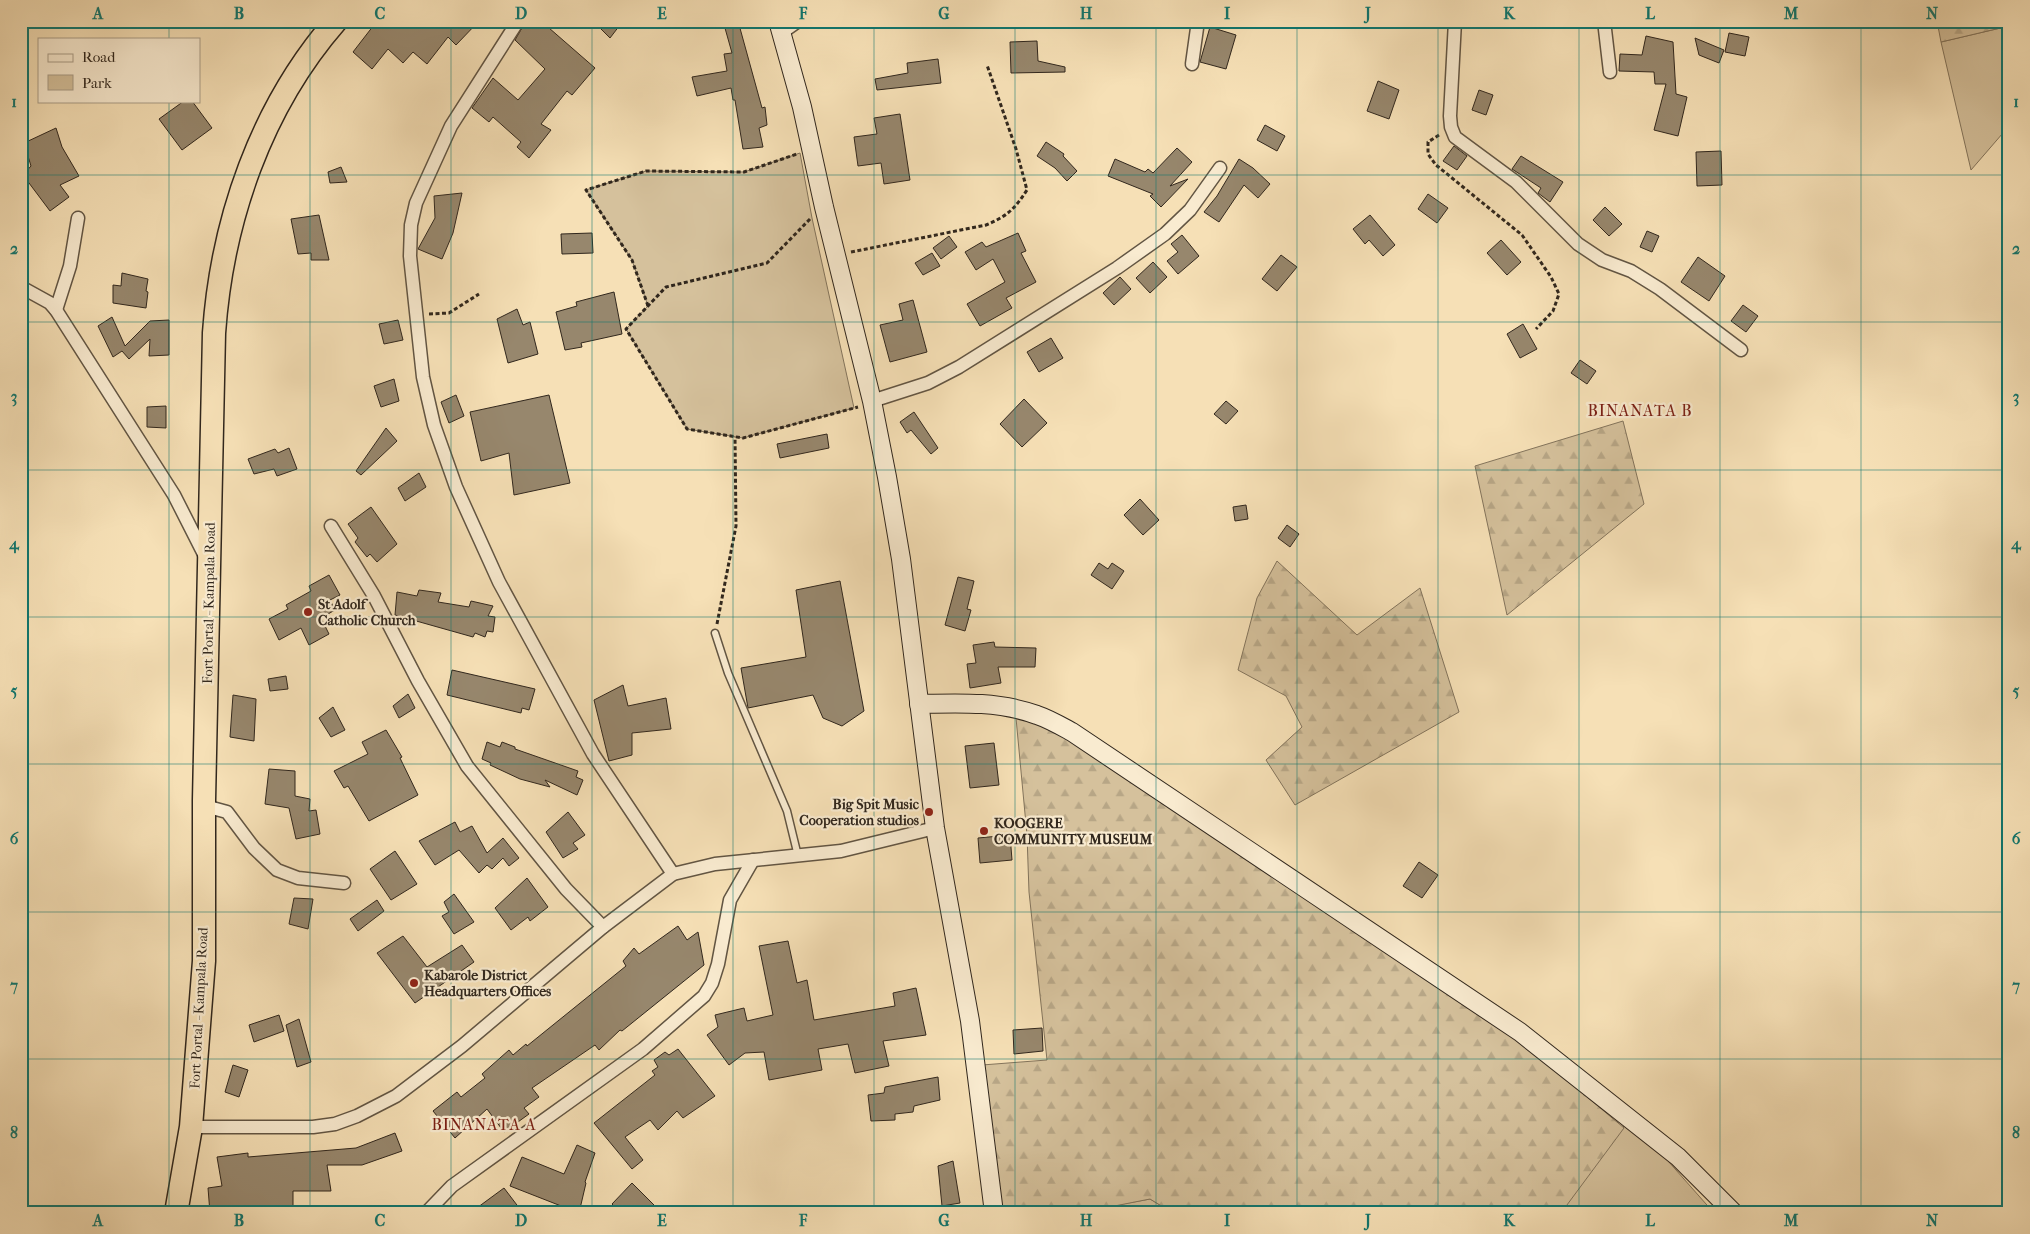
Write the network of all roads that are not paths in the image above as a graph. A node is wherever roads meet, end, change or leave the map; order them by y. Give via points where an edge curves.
1 (336, 21) edge
2 (518, 21) edge
3 (798, 21) edge
4 (1198, 21) edge
5 (1456, 21) edge
6 (1604, 21) edge
7 (780, 27) edge
8 (1192, 64) dead end
9 (1610, 72) dead end
10 (1220, 168) dead end
11 (78, 218) dead end
12 (21, 287) edge
13 (56, 310) junction
14 (1741, 350) dead end
15 (872, 401) junction
16 (332, 526) dead end
17 (210, 566) junction
18 (716, 633) road end
19 (919, 704) junction
20 (205, 806) junction
21 (935, 828) junction
22 (798, 857) junction
23 (753, 860) junction
24 (673, 874) junction
25 (344, 883) dead end
26 (604, 927) junction
27 (191, 1127) junction
28 (176, 1213) edge
29 (426, 1213) edge
30 (994, 1213) edge
31 (1734, 1213) edge

1 - 17 highway, Fort Portal - Kampala Road via 278,103 245,176 228,231 214,333
2 - 24 street via 451,126 416,204 411,225 410,256 423,377 434,425 479,540 543,666 593,754
3 - 7 street
4 - 8 street
5 - 14 street via 1451,127 1455,137 1516,182 1578,244 1660,289
6 - 9 street
7 - 15 street
10 - 15 street via 1190,210 1165,234 1117,268 959,367 928,383
11 - 13 street via 70,266
12 - 13 street via 50,303
13 - 17 street via 174,495
15 - 19 street via 901,559
16 - 26 street via 467,766 566,889
17 - 20 highway, Fort Portal - Kampala Road
18 - 22 lane via 731,681 787,811
19 - 21 street
19 - 31 street via 977,703 1007,708 1037,715 1072,732 1520,1032 1678,1157
20 - 25 street via 228,812 261,856 277,870 298,878
20 - 27 highway, Fort Portal - Kampala Road via 204,961
21 - 22 street via 841,851
21 - 30 street via 970,1021
22 - 23 street
23 - 24 street via 714,864
23 - 29 street via 730,900 718,964 704,996 643,1049 452,1186
24 - 26 street
26 - 27 street via 462,1046 396,1096 357,1116 313,1127
27 - 28 highway, Fort Portal - Kampala Road

